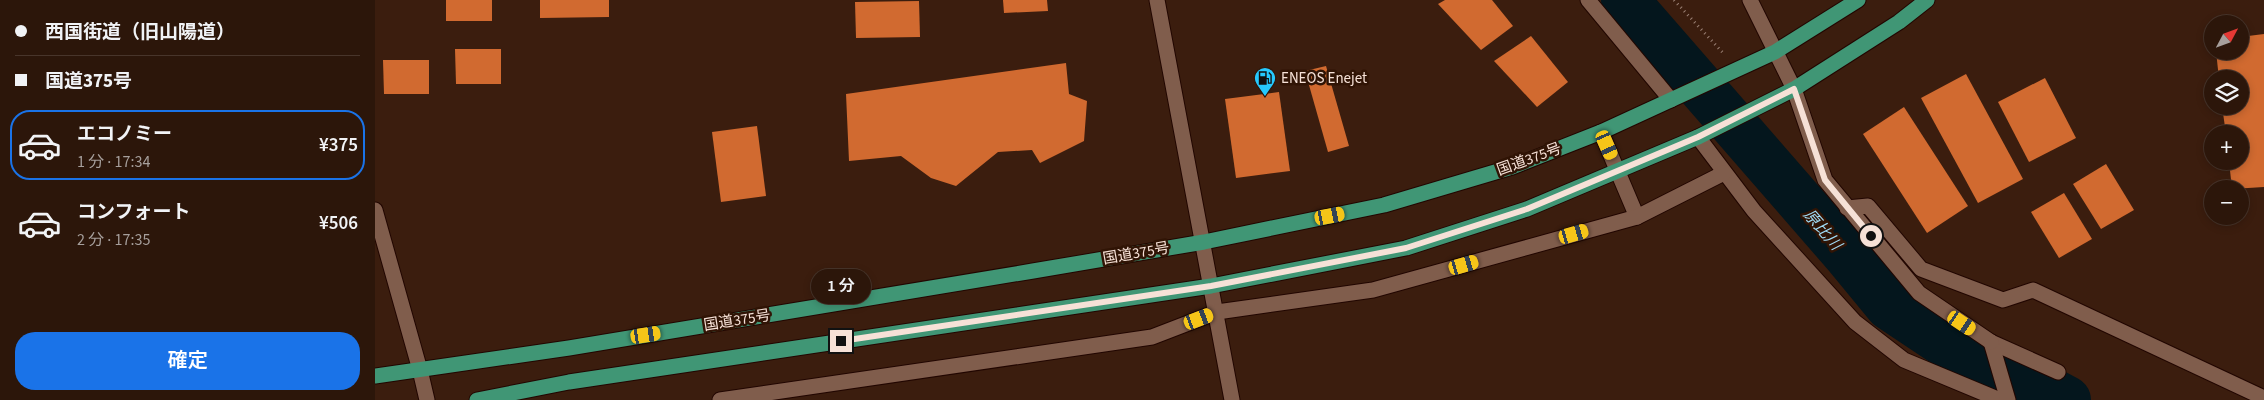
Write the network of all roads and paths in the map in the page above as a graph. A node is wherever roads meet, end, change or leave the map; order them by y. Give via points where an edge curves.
1 (1157, 0) edge
2 (1588, 0) edge
3 (1674, 0) edge
4 (1750, 0) edge
5 (1858, 0) edge
6 (1927, 0) edge
7 (1775, 52) junction
8 (1738, 69) junction
9 (1794, 89) junction
10 (1671, 100) junction
11 (1601, 132) junction
12 (1698, 137) junction
13 (1619, 171) junction
14 (1725, 173) junction
15 (1847, 208) junction
16 (375, 210) edge
17 (1637, 217) junction
18 (1204, 242) junction
19 (1211, 286) junction
20 (1217, 312) junction
21 (1991, 342) junction
22 (421, 370) junction
23 (2058, 372) dead end
24 (375, 376) edge
25 (2264, 398) edge
26 (427, 400) edge
27 (477, 400) edge
28 (720, 400) edge
29 (1232, 400) edge
30 (2000, 400) edge
31 (2008, 400) edge

1 - 18 street
2 - 10 street
3 - 8 path
4 - 7 street
5 - 7 highway, 国道375号
6 - 9 highway via 1899,22
7 - 8 highway, 国道375号
7 - 9 street
8 - 10 highway, 国道375号
9 - 12 highway
9 - 15 street via 1825,180
10 - 11 highway, 国道375号
11 - 13 street
11 - 18 highway, 国道375号 via 1512,168 1384,205
12 - 13 highway
12 - 14 street
13 - 17 street
13 - 19 highway via 1527,209 1406,248
14 - 17 street
14 - 30 street via 1754,211 1855,322 1904,360
15 - 21 street via 1919,294
15 - 25 street via 1868,206 1921,269 2003,300 2033,290
16 - 22 street
17 - 20 street via 1373,290
18 - 19 street
18 - 22 highway, 国道375号
19 - 20 street
19 - 27 highway via 569,382
20 - 28 street via 1152,337
20 - 29 street
21 - 23 street
21 - 31 street
22 - 24 highway, 国道375号
22 - 26 street

